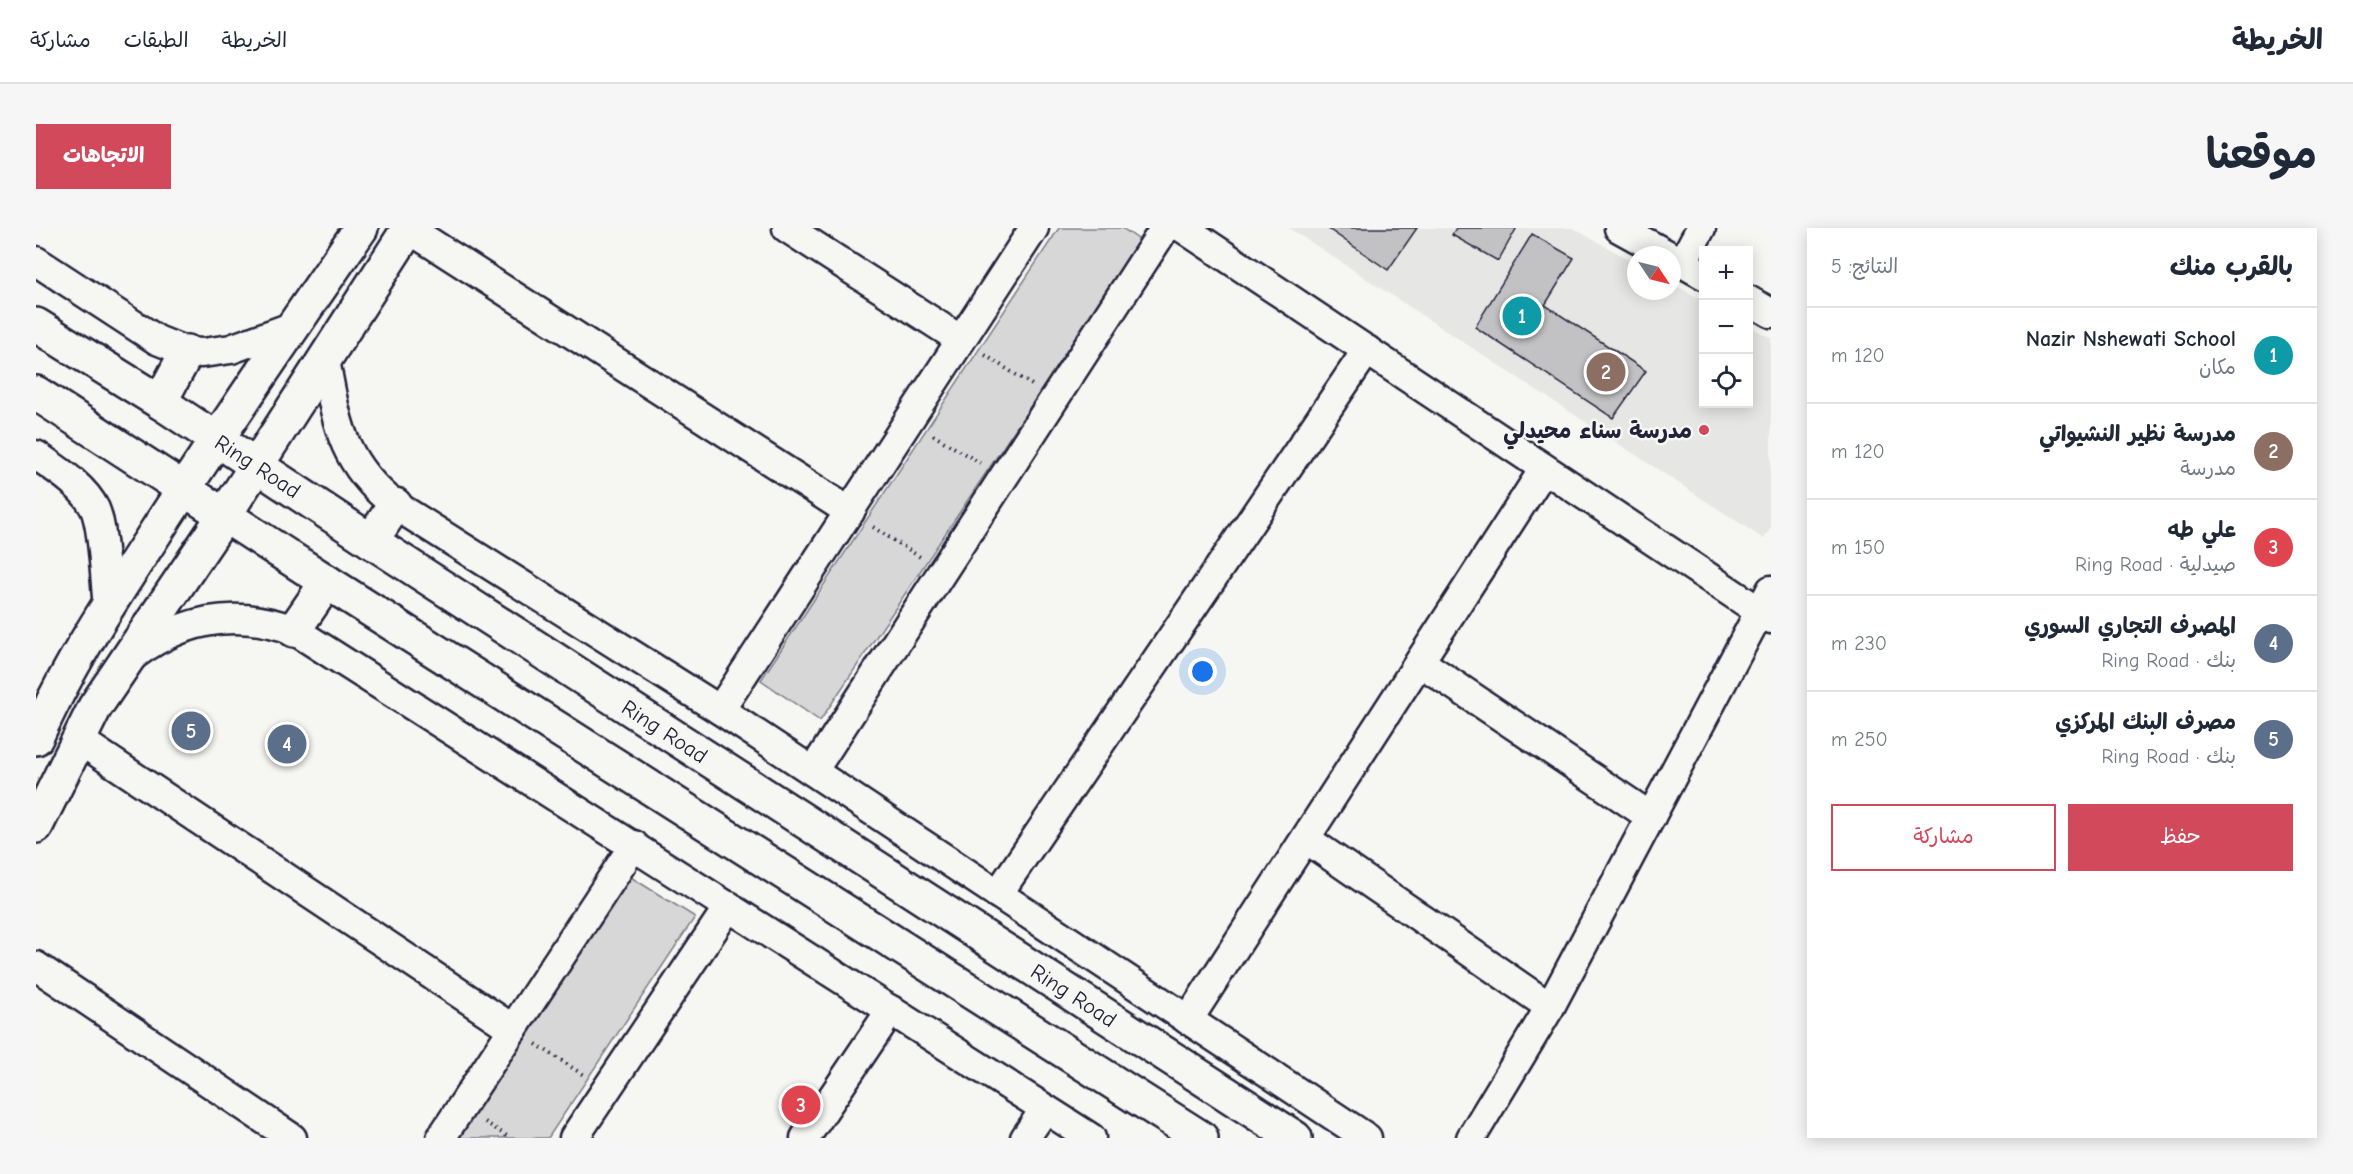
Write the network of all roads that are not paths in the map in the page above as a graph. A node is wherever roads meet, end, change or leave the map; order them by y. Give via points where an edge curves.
1 (788, 228) edge
2 (1035, 228) edge
3 (1165, 228) edge
4 (1183, 228) edge
5 (1619, 228) edge
6 (1701, 228) edge
7 (409, 229) edge
8 (355, 230) edge
9 (1651, 246) edge
10 (36, 261) edge
11 (1681, 263) edge
12 (1753, 302) edge
13 (1771, 313) edge
14 (36, 325) edge
15 (294, 326) junction
16 (961, 340) junction
17 (1366, 350) junction
18 (187, 352) junction
19 (325, 360) junction
20 (36, 393) edge
21 (160, 402) junction
22 (216, 438) junction
23 (36, 455) edge
24 (257, 465) junction
25 (1544, 469) junction
26 (183, 489) junction
27 (394, 504) junction
28 (850, 512) junction
29 (224, 516) junction
30 (371, 541) junction
31 (327, 582) junction
32 (108, 607) junction
33 (1767, 607) edge
34 (294, 630) junction
35 (127, 660) junction
36 (1420, 662) junction
37 (720, 710) junction
38 (39, 722) edge
39 (79, 740) junction
40 (813, 771) junction
41 (1651, 817) junction
42 (36, 826) edge
43 (1306, 839) junction
44 (634, 845) junction
45 (998, 894) junction
46 (729, 906) junction
47 (36, 966) edge
48 (1550, 1007) junction
49 (891, 1010) junction
50 (1188, 1020) junction
51 (513, 1029) junction
52 (1046, 1109) junction
53 (292, 1138) edge
54 (441, 1138) edge
55 (574, 1138) edge
56 (805, 1138) edge
57 (1025, 1138) edge
58 (1091, 1138) edge
59 (1201, 1138) edge
60 (1295, 1138) edge
61 (1367, 1138) edge
62 (1471, 1138) edge

1 - 16 street
2 - 16 street
3 - 40 street
4 - 17 street
5 - 9 street
6 - 11 street
7 - 19 main road
7 - 28 street
8 - 15 main road
10 - 18 street via 157,340
12 - 13 street
14 - 21 main road, Ring Road
15 - 18 street via 231,349
15 - 22 main road
16 - 28 street
17 - 25 street
17 - 45 street
18 - 21 main road
19 - 24 main road
19 - 27 street via 341,434 350,455 362,474
20 - 26 main road
21 - 22 main road, Ring Road
22 - 24 main road, Ring Road
22 - 26 main road
23 - 32 street via 73,480 94,508
24 - 29 main road
24 - 30 main road, Ring Road
25 - 33 street
25 - 36 street
26 - 29 main road
26 - 32 main road
27 - 30 main road
27 - 37 street
28 - 37 street
29 - 31 main road
29 - 35 main road
30 - 60 main road, Ring Road
31 - 34 main road
31 - 59 main road
32 - 38 main road
33 - 41 street
34 - 35 street via 250,618 206,621 164,635
34 - 44 street
35 - 39 main road via 95,707
36 - 41 street
36 - 43 street
37 - 40 street
39 - 42 main road
39 - 51 street
40 - 45 street
41 - 48 street
43 - 48 street
43 - 50 street
44 - 46 street
44 - 51 street
45 - 50 street
46 - 49 street
46 - 55 street
47 - 53 street
48 - 62 street
49 - 52 street
49 - 56 street
50 - 61 street
51 - 54 street
52 - 57 street
52 - 58 street

